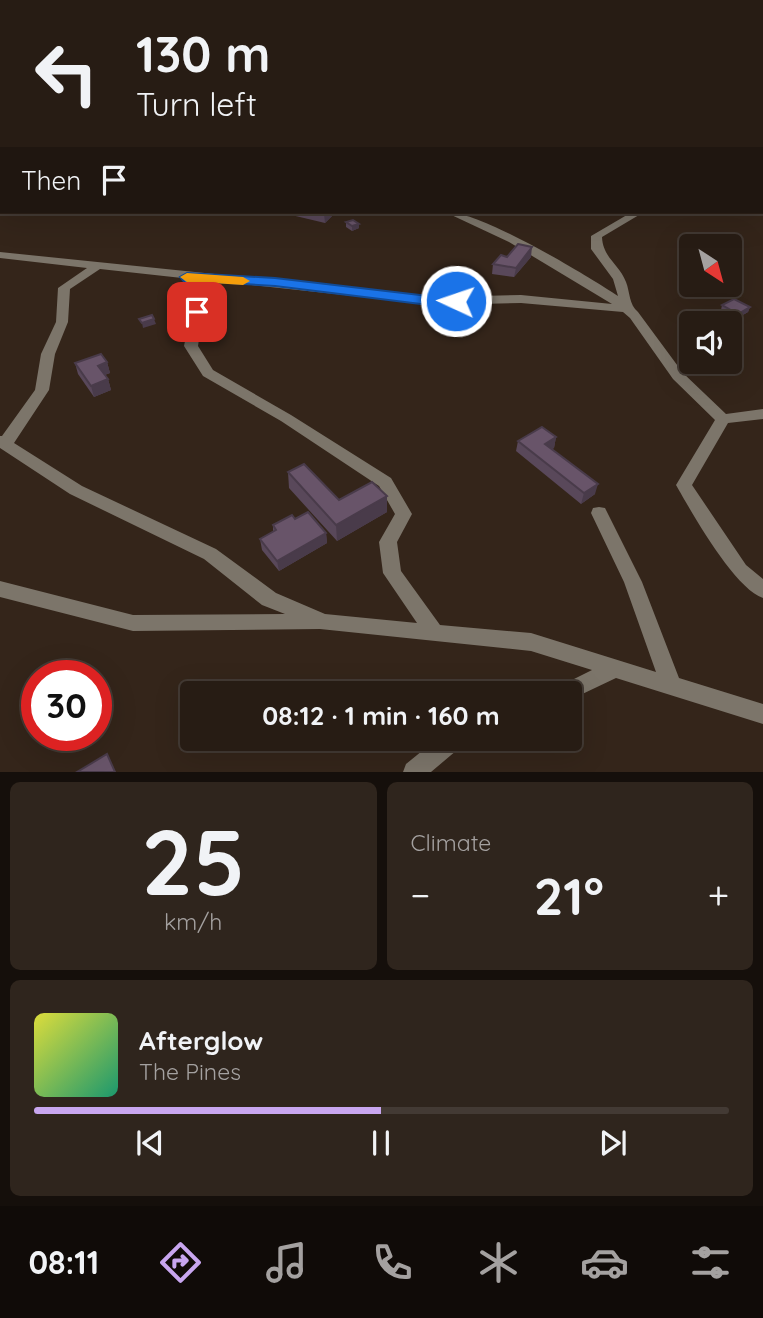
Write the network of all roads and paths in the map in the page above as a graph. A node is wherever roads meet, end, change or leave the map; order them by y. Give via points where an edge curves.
1 (454, 214) edge
2 (635, 214) edge
3 (0, 255) edge
4 (97, 265) junction
5 (187, 277) junction
6 (627, 309) junction
7 (763, 415) edge
8 (723, 419) junction
9 (2, 442) edge
10 (599, 513) dead end
11 (0, 589) edge
12 (763, 590) edge
13 (324, 622) junction
14 (435, 632) junction
15 (612, 669) junction
16 (582, 685) edge
17 (672, 687) junction
18 (763, 714) edge
19 (439, 751) edge
20 (414, 772) edge

1 - 6 street via 513,240
2 - 6 street via 596,236 597,249 619,279
3 - 4 street
4 - 5 street
4 - 9 street via 64,288 62,322 48,354 42,390
5 - 6 street via 437,301 520,299
5 - 14 street via 194,285 197,312 191,346 208,373 385,482 404,514 388,542 392,573
6 - 8 street via 657,343 677,376
7 - 8 street
8 - 12 street via 684,485 740,570
9 - 13 street via 76,490 210,554 269,599
10 - 17 street via 633,582
11 - 13 street via 133,623
13 - 14 street
14 - 15 street via 531,642
15 - 16 street
15 - 17 street
17 - 18 street
19 - 20 street

